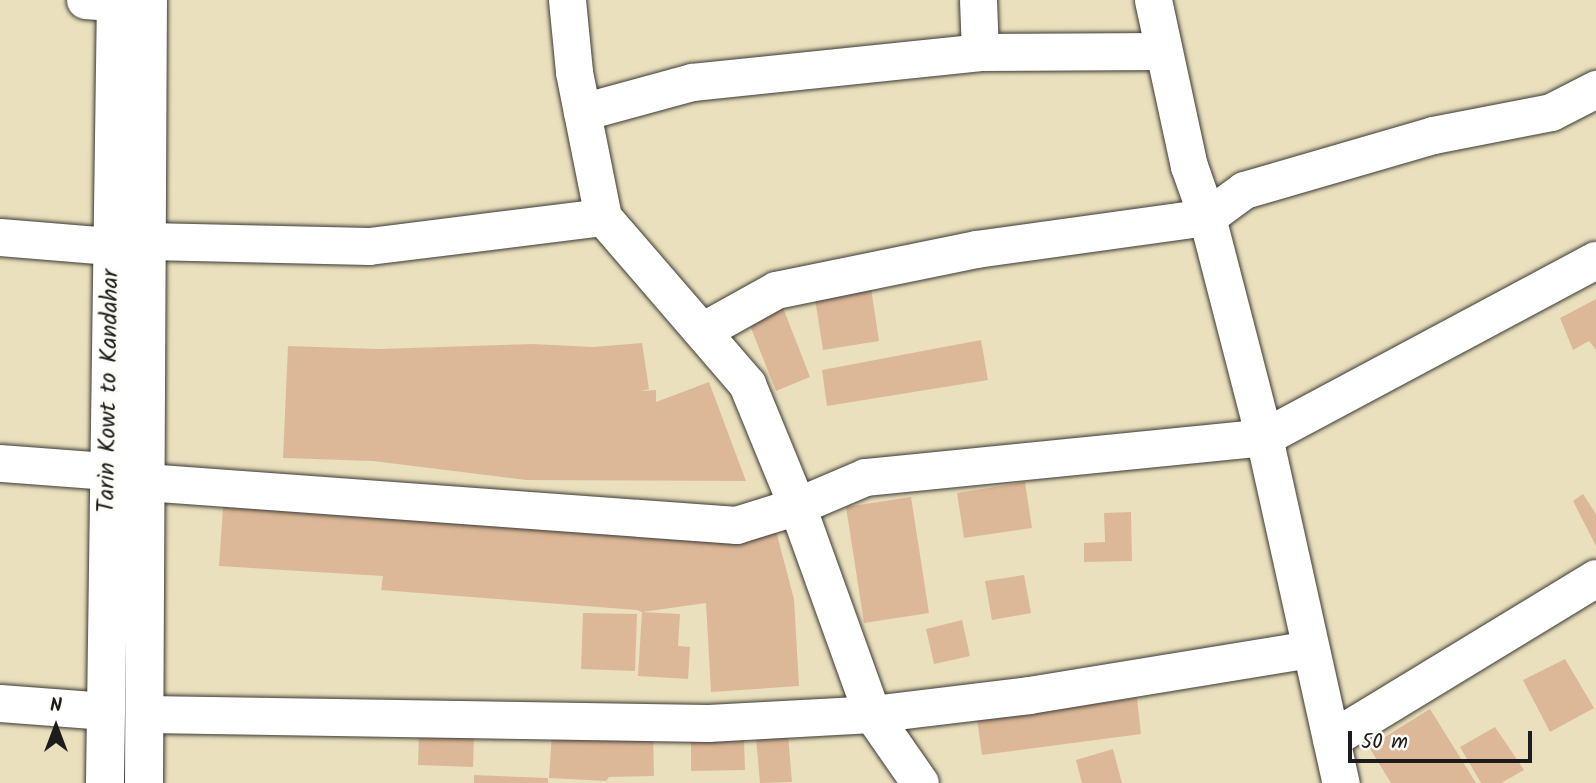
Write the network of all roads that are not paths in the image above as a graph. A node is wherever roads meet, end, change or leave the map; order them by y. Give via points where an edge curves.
1 (116, 0) edge
2 (566, 0) edge
3 (978, 0) edge
4 (1153, 0) edge
5 (1162, 51) junction
6 (980, 52) junction
7 (1596, 89) edge
8 (582, 112) junction
9 (603, 217) junction
10 (1207, 217) junction
11 (0, 237) edge
12 (148, 241) junction
13 (110, 246) junction
14 (1596, 260) edge
15 (702, 331) junction
16 (1264, 437) junction
17 (0, 463) edge
18 (107, 471) junction
19 (145, 482) junction
20 (796, 506) junction
21 (1596, 578) edge
22 (1310, 649) junction
23 (0, 703) edge
24 (106, 711) junction
25 (872, 714) junction
26 (147, 715) junction
27 (1331, 739) junction
28 (105, 783) edge
29 (144, 783) edge
30 (920, 783) edge
31 (1341, 783) edge

1 - 12 main road, Tarin Kowt to Kandahar
1 - 13 main road, Tarin Kowt to Kandahar
2 - 8 street
3 - 6 street
4 - 5 street
5 - 6 street
5 - 10 street via 1189,166
6 - 8 street via 692,82
7 - 10 street via 1551,112 1433,135 1244,190
8 - 9 street
9 - 12 street via 369,246
9 - 15 street
10 - 15 street via 976,248 776,290
10 - 16 street
11 - 13 street
12 - 19 main road, Tarin Kowt to Kandahar
13 - 18 main road, Tarin Kowt to Kandahar
14 - 16 street
15 - 20 street via 747,384
16 - 20 street via 865,477
16 - 22 street
17 - 18 street
18 - 24 main road, Tarin Kowt to Kandahar
19 - 20 street via 736,525
19 - 26 main road, Tarin Kowt to Kandahar
20 - 25 street
21 - 27 street
22 - 25 street via 1029,695
22 - 27 street
23 - 24 street
24 - 28 main road, Tarin Kowt to Kandahar
25 - 26 street via 708,723
25 - 30 street
26 - 29 main road, Tarin Kowt to Kandahar
27 - 31 street

